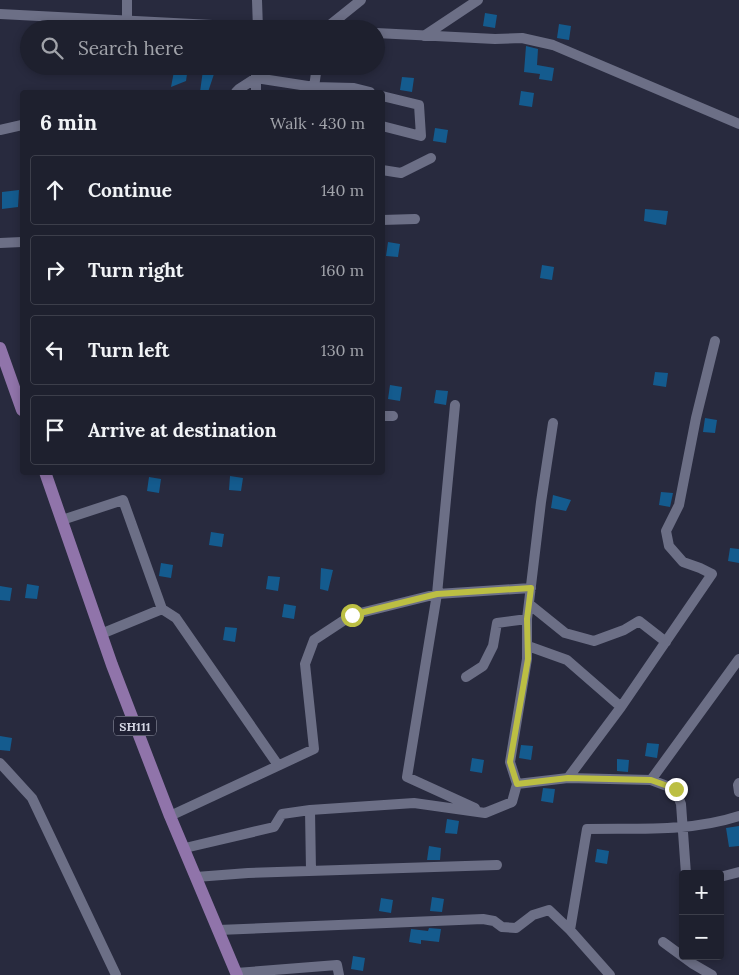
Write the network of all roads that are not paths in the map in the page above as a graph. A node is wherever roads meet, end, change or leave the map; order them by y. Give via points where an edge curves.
1 (127, 0) edge
2 (257, 0) edge
3 (361, 0) edge
4 (478, 0) edge
5 (0, 14) edge
6 (127, 20) joint
7 (258, 20) edge
8 (335, 20) edge
9 (385, 34) edge
10 (424, 36) junction
11 (316, 75) edge
12 (256, 78) junction
13 (314, 87) junction
14 (238, 90) edge
15 (256, 90) edge
16 (362, 90) edge
17 (385, 97) edge
18 (739, 124) edge
19 (20, 125) edge
20 (385, 127) edge
21 (0, 130) edge
22 (431, 158) dead end
23 (385, 170) edge
24 (415, 219) dead end
25 (385, 220) edge
26 (20, 242) edge
27 (0, 243) edge
28 (715, 341) dead end
29 (0, 348) edge
30 (20, 404) edge
31 (455, 405) dead end
32 (553, 423) dead end
33 (46, 475) edge
34 (62, 520) junction
35 (531, 588) junction
36 (437, 594) junction
37 (529, 604) junction
38 (162, 609) junction
39 (527, 619) junction
40 (102, 634) junction
41 (666, 642) junction
42 (528, 646) junction
43 (739, 659) edge
44 (466, 677) dead end
45 (621, 707) junction
46 (0, 762) edge
47 (278, 766) junction
48 (568, 778) junction
49 (651, 780) junction
50 (739, 783) edge
51 (517, 784) junction
52 (739, 792) edge
53 (310, 810) junction
54 (485, 813) junction
55 (170, 816) junction
56 (739, 816) edge
57 (682, 828) junction
58 (185, 848) junction
59 (497, 865) dead end
60 (686, 870) edge
61 (311, 871) junction
62 (739, 872) edge
63 (724, 875) edge
64 (196, 877) junction
65 (218, 930) junction
66 (570, 930) junction
67 (663, 942) dead end
68 (679, 952) edge
69 (692, 960) edge
70 (236, 974) edge
71 (116, 975) edge
72 (338, 975) edge
73 (610, 975) edge
74 (712, 975) edge

1 - 6 street
2 - 7 street
3 - 8 street
4 - 10 street
5 - 6 street
9 - 10 street
10 - 18 street via 522,38 552,45
11 - 13 street
12 - 13 street
12 - 14 street
12 - 15 street
13 - 16 street
17 - 20 street via 419,105 421,136
19 - 21 street
22 - 23 street via 401,173
24 - 25 street
26 - 27 street
28 - 41 street via 678,505 666,530 669,546 683,562 712,574
29 - 30 main road
31 - 36 street
32 - 35 street
33 - 34 main road, SH111
34 - 38 street via 123,500
34 - 40 main road, SH111
35 - 36 street
35 - 37 street
36 - 47 street via 352,615 314,640 305,664 314,749
36 - 54 street via 407,777
37 - 39 street
37 - 41 street via 565,633 594,641 640,621
38 - 40 street
38 - 47 street via 176,618
39 - 42 street
39 - 44 street via 497,623 493,646 483,666
40 - 55 main road, SH111
41 - 45 street
42 - 45 street via 566,660
42 - 51 street via 510,762
43 - 49 street
45 - 48 street
46 - 71 street via 32,798
47 - 55 street
48 - 49 street
48 - 51 street
49 - 57 street via 676,789 681,804
50 - 52 street
51 - 54 street via 512,802
53 - 54 street via 414,803
53 - 58 street via 282,814 274,827
53 - 61 street
55 - 58 main road, SH111
56 - 57 street
57 - 60 street
57 - 66 street via 586,829
58 - 64 main road, SH111
59 - 61 street
61 - 64 street
62 - 63 street
64 - 65 main road, SH111
65 - 66 street via 483,920 516,928 533,915 549,910
65 - 70 main road, SH111
66 - 73 street
67 - 68 street
69 - 74 street
70 - 72 street via 338,965

